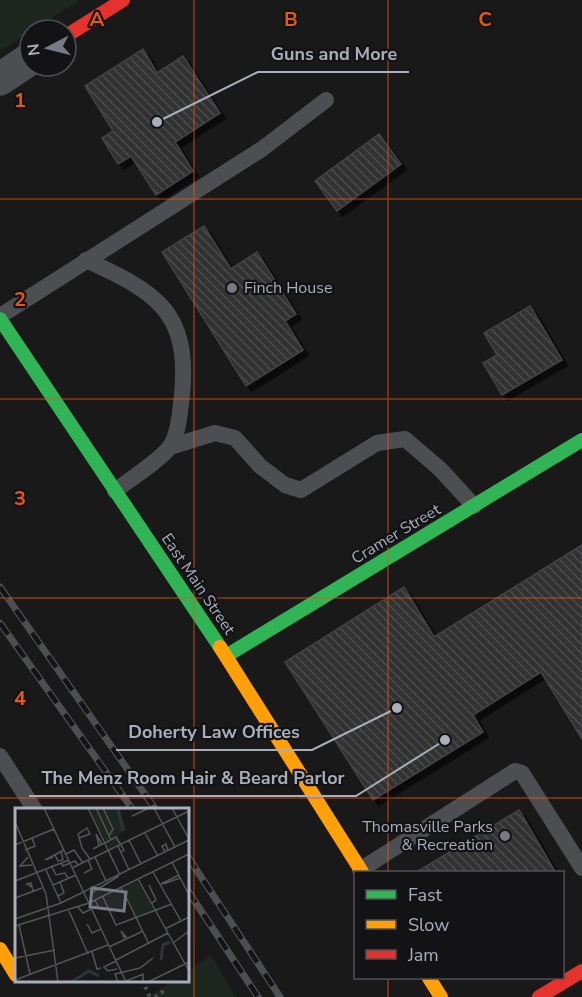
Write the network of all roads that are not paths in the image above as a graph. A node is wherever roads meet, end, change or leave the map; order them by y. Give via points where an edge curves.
1 (123, 0) edge
2 (78, 28) edge
3 (18, 67) edge
4 (0, 79) edge
5 (326, 100) dead end
6 (86, 260) junction
7 (0, 318) edge
8 (582, 440) edge
9 (170, 447) junction
10 (115, 491) junction
11 (474, 506) junction
12 (226, 656) junction
13 (0, 756) edge
14 (34, 808) edge
15 (582, 868) edge
16 (361, 871) edge
17 (0, 949) edge
18 (582, 970) edge
19 (15, 973) edge
20 (430, 979) edge
21 (441, 997) edge
22 (539, 997) edge

1 - 2 street
3 - 4 street
5 - 6 lane via 262,149
6 - 7 lane
6 - 9 lane via 127,279 162,305 180,333 184,373 180,416
7 - 10 street, East Main Street
8 - 11 street, Cramer Street
9 - 10 lane
9 - 11 lane via 215,432 235,438 260,466 285,485 301,490 377,443 405,438
10 - 12 street, East Main Street
11 - 12 street, Cramer Street
12 - 16 street, East Main Street
13 - 14 lane
15 - 16 lane via 522,773 514,771
17 - 19 street
18 - 22 street
20 - 21 street

